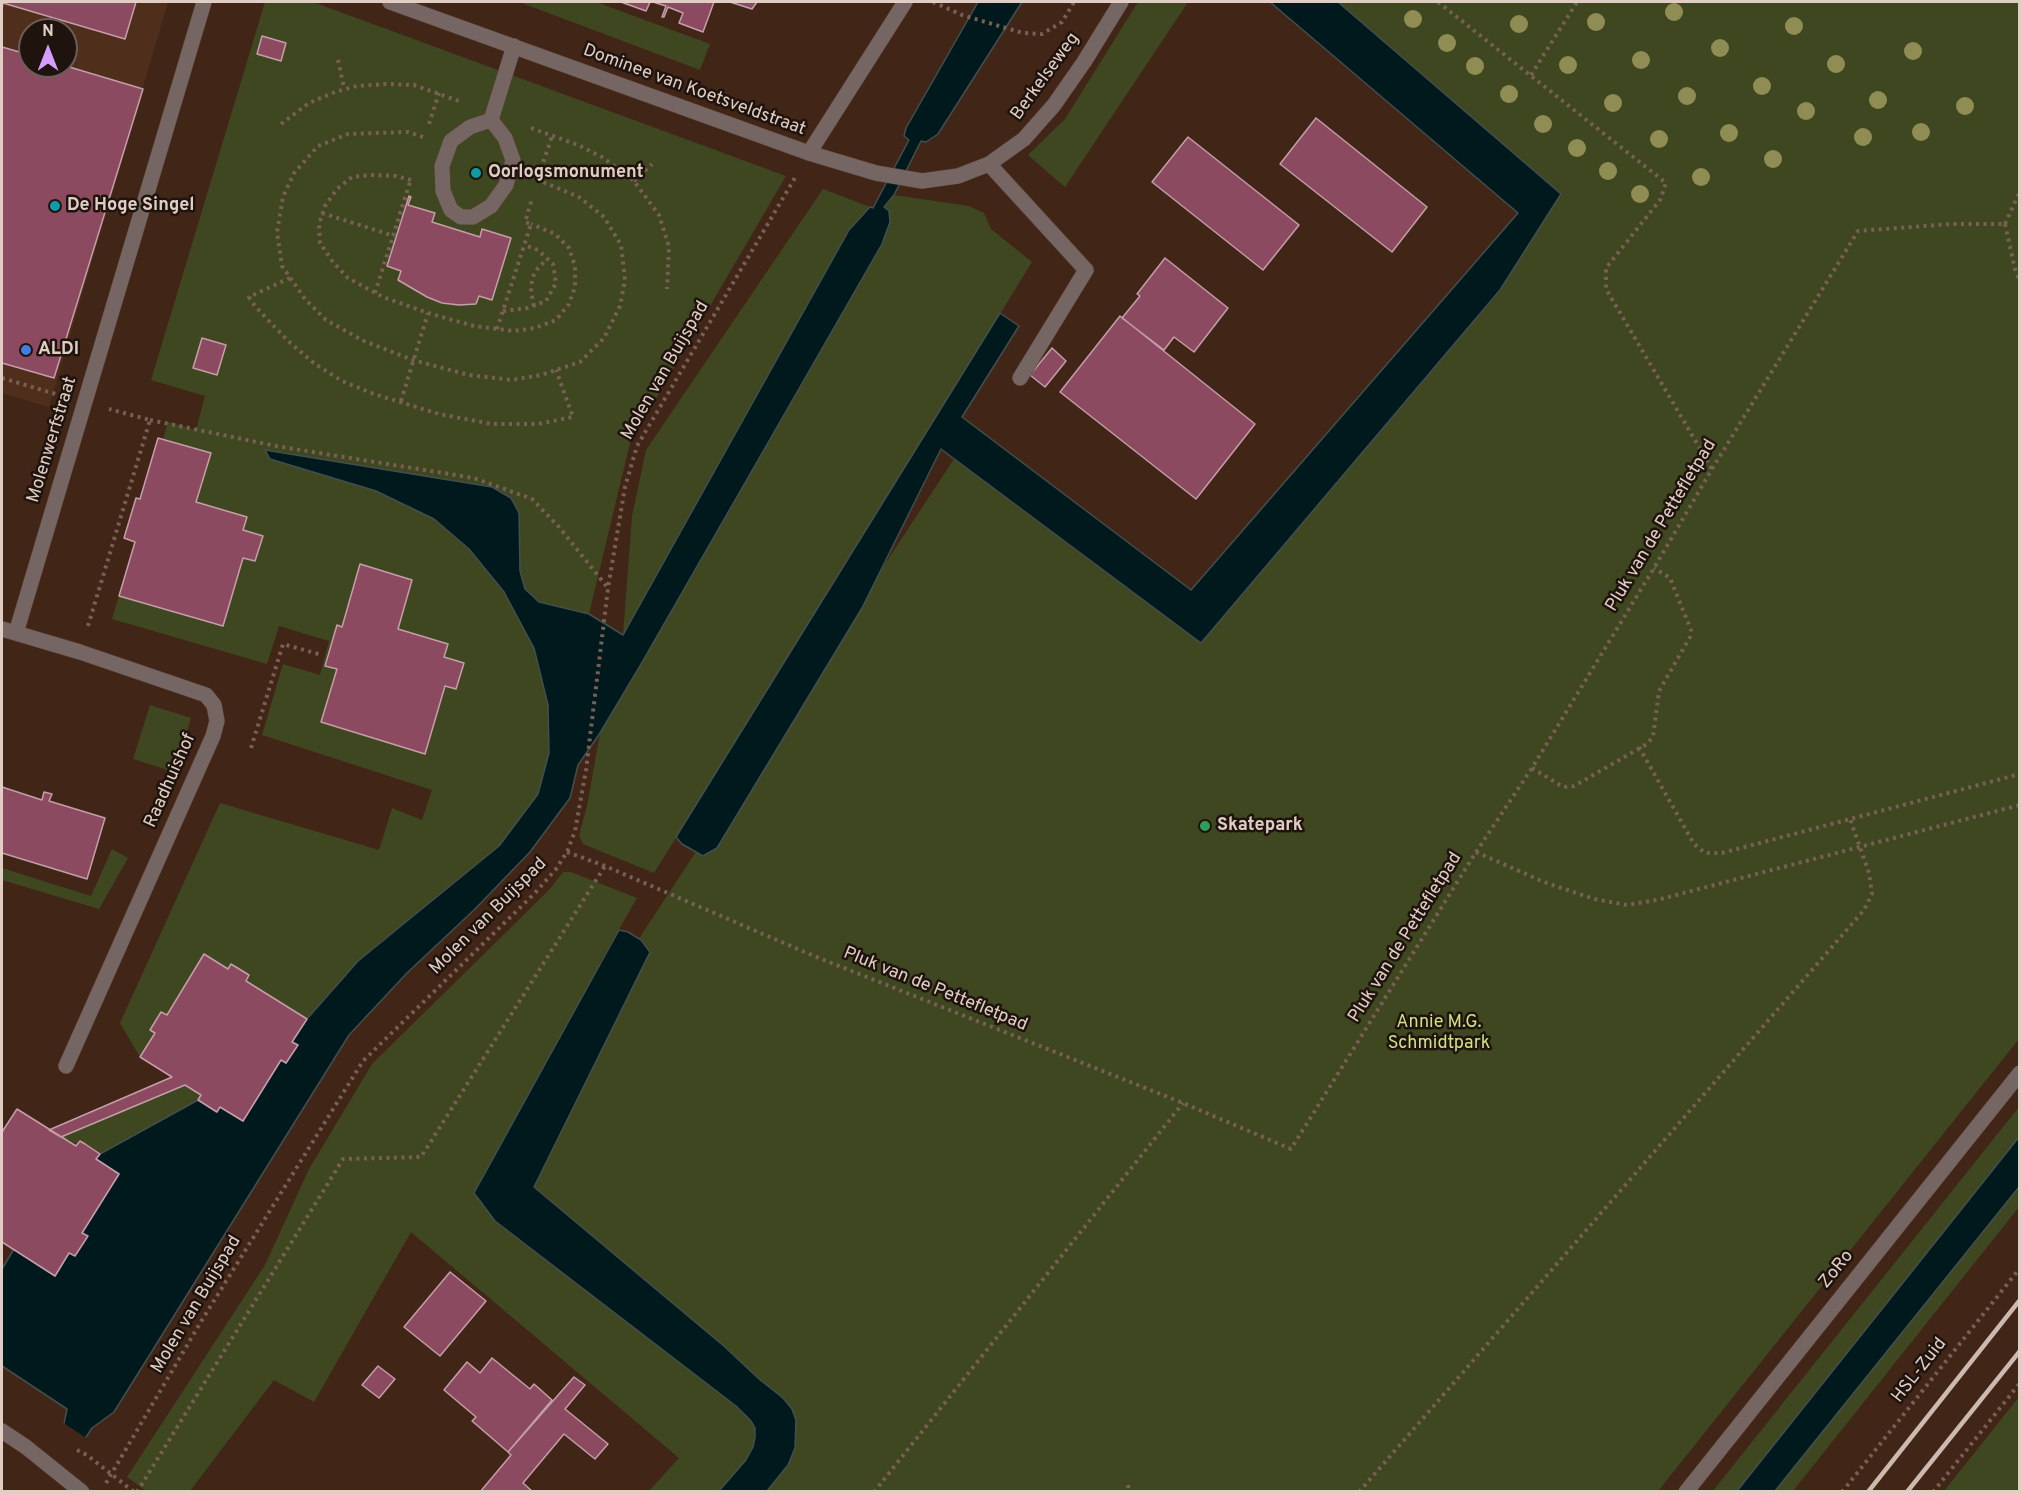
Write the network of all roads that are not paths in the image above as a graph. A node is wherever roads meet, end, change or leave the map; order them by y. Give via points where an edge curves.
1 (204, 2) edge
2 (390, 2) edge
3 (905, 2) edge
4 (1120, 2) edge
5 (413, 5) edge
6 (513, 46) junction
7 (491, 120) junction
8 (809, 153) junction
9 (989, 164) junction
10 (1020, 378) dead end
11 (9, 631) edge
12 (66, 1066) dead end
13 (2019, 1073) edge
14 (2, 1431) edge
15 (82, 1491) edge
16 (1686, 1491) edge

1 - 11 street, Molenwerfstraat via 85,403
2 - 5 street, Dominee van Koetsveldstraat
3 - 8 street
4 - 9 street, Berkelseweg via 1054,105 1024,139
5 - 6 street, Dominee van Koetsveldstraat
6 - 7 street
6 - 8 street, Dominee van Koetsveldstraat
7 - 7 street via 470,127 451,141 442,166 443,191 451,210 461,217 473,217 492,206 506,185 513,160 505,138
8 - 9 street, Dominee van Koetsveldstraat via 876,173 922,181 958,176
9 - 10 street via 1086,270
11 - 12 street, Raadhuishof via 206,695 214,705 217,721
13 - 16 street, ZoRo
14 - 15 street

